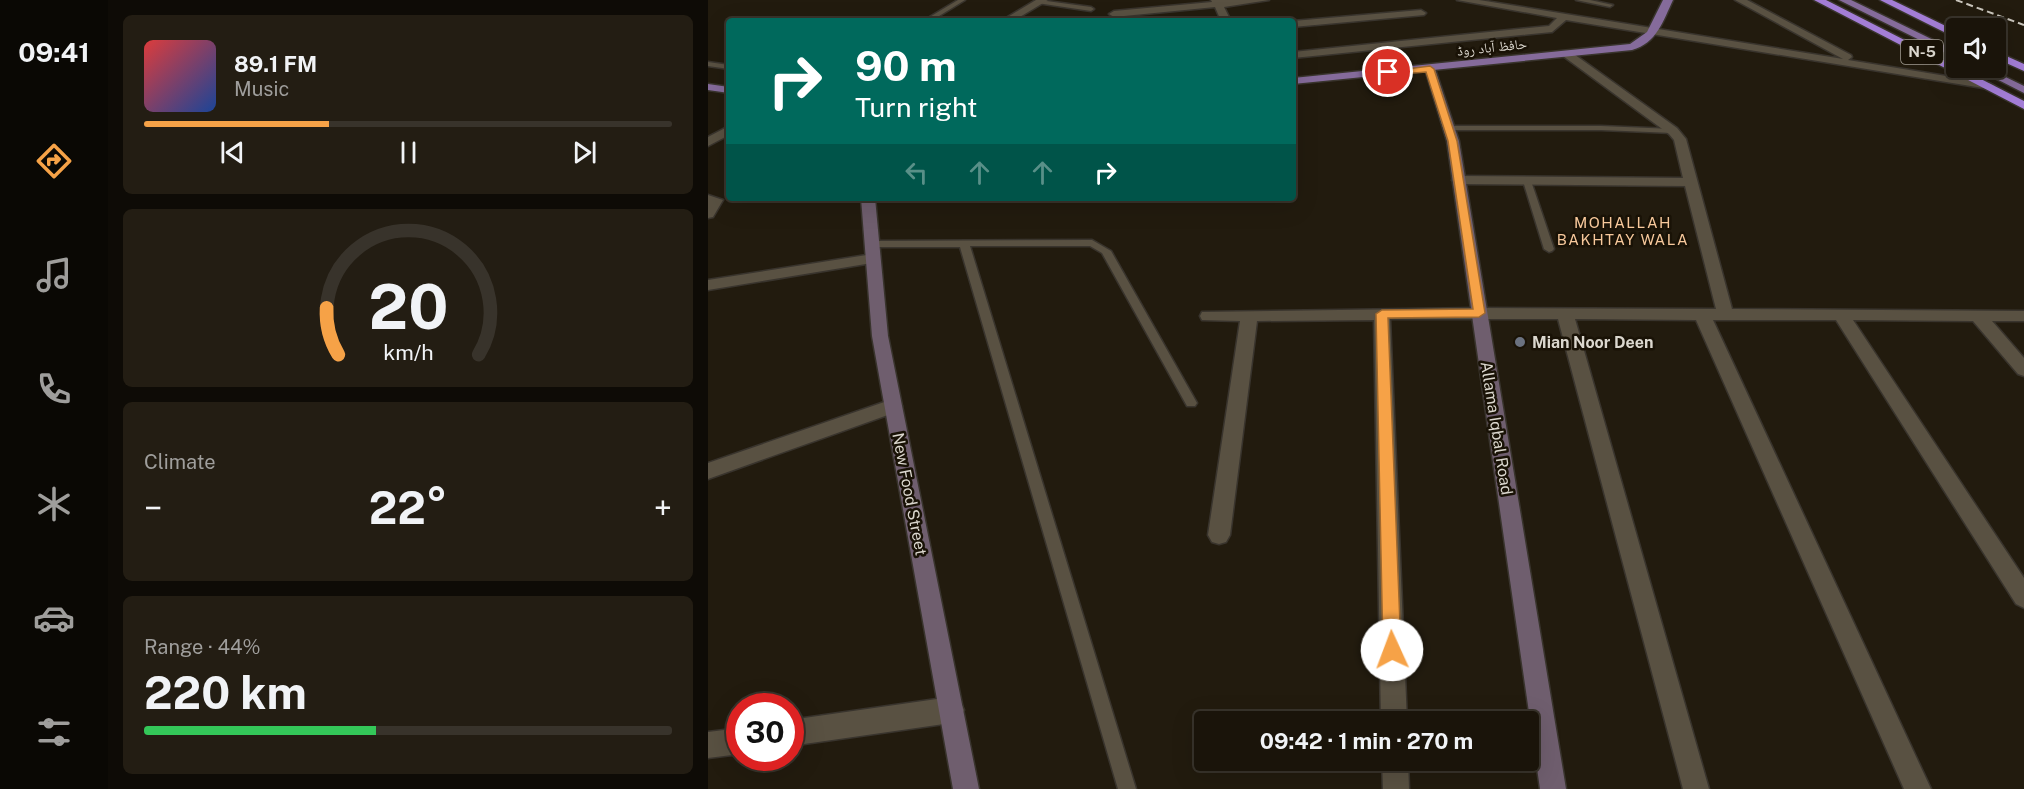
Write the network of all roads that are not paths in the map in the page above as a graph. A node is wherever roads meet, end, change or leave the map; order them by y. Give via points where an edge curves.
1 (962, 0) edge
2 (1264, 0) edge
3 (1462, 0) edge
4 (1579, 0) edge
5 (1668, 0) edge
6 (1740, 0) edge
7 (1819, 0) edge
8 (1844, 0) edge
9 (1865, 0) edge
10 (1885, 0) edge
11 (1041, 1) edge
12 (1217, 2) edge
13 (1610, 5) dead end
14 (1091, 9) dead end
15 (1421, 13) dead end
16 (1113, 14) dead end
17 (1564, 16) junction
18 (931, 18) edge
19 (1011, 18) edge
20 (1225, 18) edge
21 (1296, 24) edge
22 (1653, 30) junction
23 (1946, 30) edge
24 (1946, 40) edge
25 (1946, 50) edge
26 (1567, 54) junction
27 (1296, 55) edge
28 (2006, 59) edge
29 (708, 64) edge
30 (1861, 65) junction
31 (726, 67) edge
32 (2024, 68) edge
33 (1430, 69) junction
34 (2006, 71) edge
35 (2000, 78) edge
36 (2024, 80) edge
37 (1296, 81) edge
38 (1989, 86) junction
39 (708, 87) edge
40 (726, 90) edge
41 (2024, 90) edge
42 (2024, 106) edge
43 (1450, 128) junction
44 (1673, 131) junction
45 (726, 132) edge
46 (708, 142) edge
47 (1459, 180) junction
48 (1527, 181) junction
49 (1690, 182) junction
50 (708, 199) edge
51 (868, 201) edge
52 (708, 214) edge
53 (964, 244) junction
54 (1549, 249) dead end
55 (872, 252) junction
56 (708, 285) edge
57 (1479, 313) junction
58 (1565, 313) junction
59 (1382, 314) junction
60 (1702, 314) junction
61 (1725, 314) junction
62 (1841, 315) junction
63 (1977, 315) junction
64 (1208, 316) dead end
65 (1249, 316) junction
66 (2024, 316) edge
67 (2024, 370) edge
68 (1191, 403) dead end
69 (893, 406) junction
70 (708, 471) edge
71 (1219, 536) dead end
72 (2024, 597) edge
73 (951, 710) junction
74 (1394, 711) edge
75 (804, 732) edge
76 (726, 743) edge
77 (708, 745) edge
78 (1395, 771) edge
79 (966, 789) edge
80 (1127, 789) edge
81 (1396, 789) edge
82 (1553, 789) edge
83 (1696, 789) edge
84 (1918, 789) edge

1 - 18 lane
2 - 12 street
3 - 17 street
4 - 13 lane
5 - 22 main road, حافظ آباد روڈ
6 - 30 street
7 - 38 highway, N-5
8 - 25 main road
9 - 24 main road
10 - 23 highway, N-5
11 - 14 lane
11 - 19 street
12 - 16 street
12 - 20 street
15 - 21 street
17 - 22 street
17 - 27 street via 1552,29
22 - 26 main road, حافظ آباد روڈ via 1646,43 1632,47
22 - 30 street
26 - 33 main road, حافظ آباد روڈ
26 - 44 street
28 - 32 highway
29 - 31 lane
30 - 38 street
33 - 37 main road, حافظ آباد روڈ
33 - 43 street, Allama Iqbal Road
34 - 36 main road
35 - 41 main road
38 - 42 highway, N-5
39 - 40 main road
43 - 44 lane
43 - 47 street, Allama Iqbal Road
44 - 49 street via 1680,139
45 - 46 street
47 - 48 street
47 - 57 street, Allama Iqbal Road
48 - 49 street
48 - 54 lane
49 - 61 street
50 - 52 street via 716,200
51 - 55 street, New Food Street
53 - 55 lane
53 - 68 lane via 1092,243 1106,251
53 - 80 lane
55 - 56 street
55 - 69 street, New Food Street via 879,336
57 - 58 street
57 - 59 street
57 - 82 street, Allama Iqbal Road
58 - 60 street
58 - 83 street
59 - 65 street
59 - 74 street
60 - 61 street
60 - 84 street
61 - 62 street
62 - 63 street
62 - 72 street
63 - 66 street
63 - 67 street
64 - 65 street
65 - 71 street
69 - 70 street
69 - 73 street, New Food Street
73 - 75 street
73 - 79 street, New Food Street
76 - 77 street
78 - 81 street

